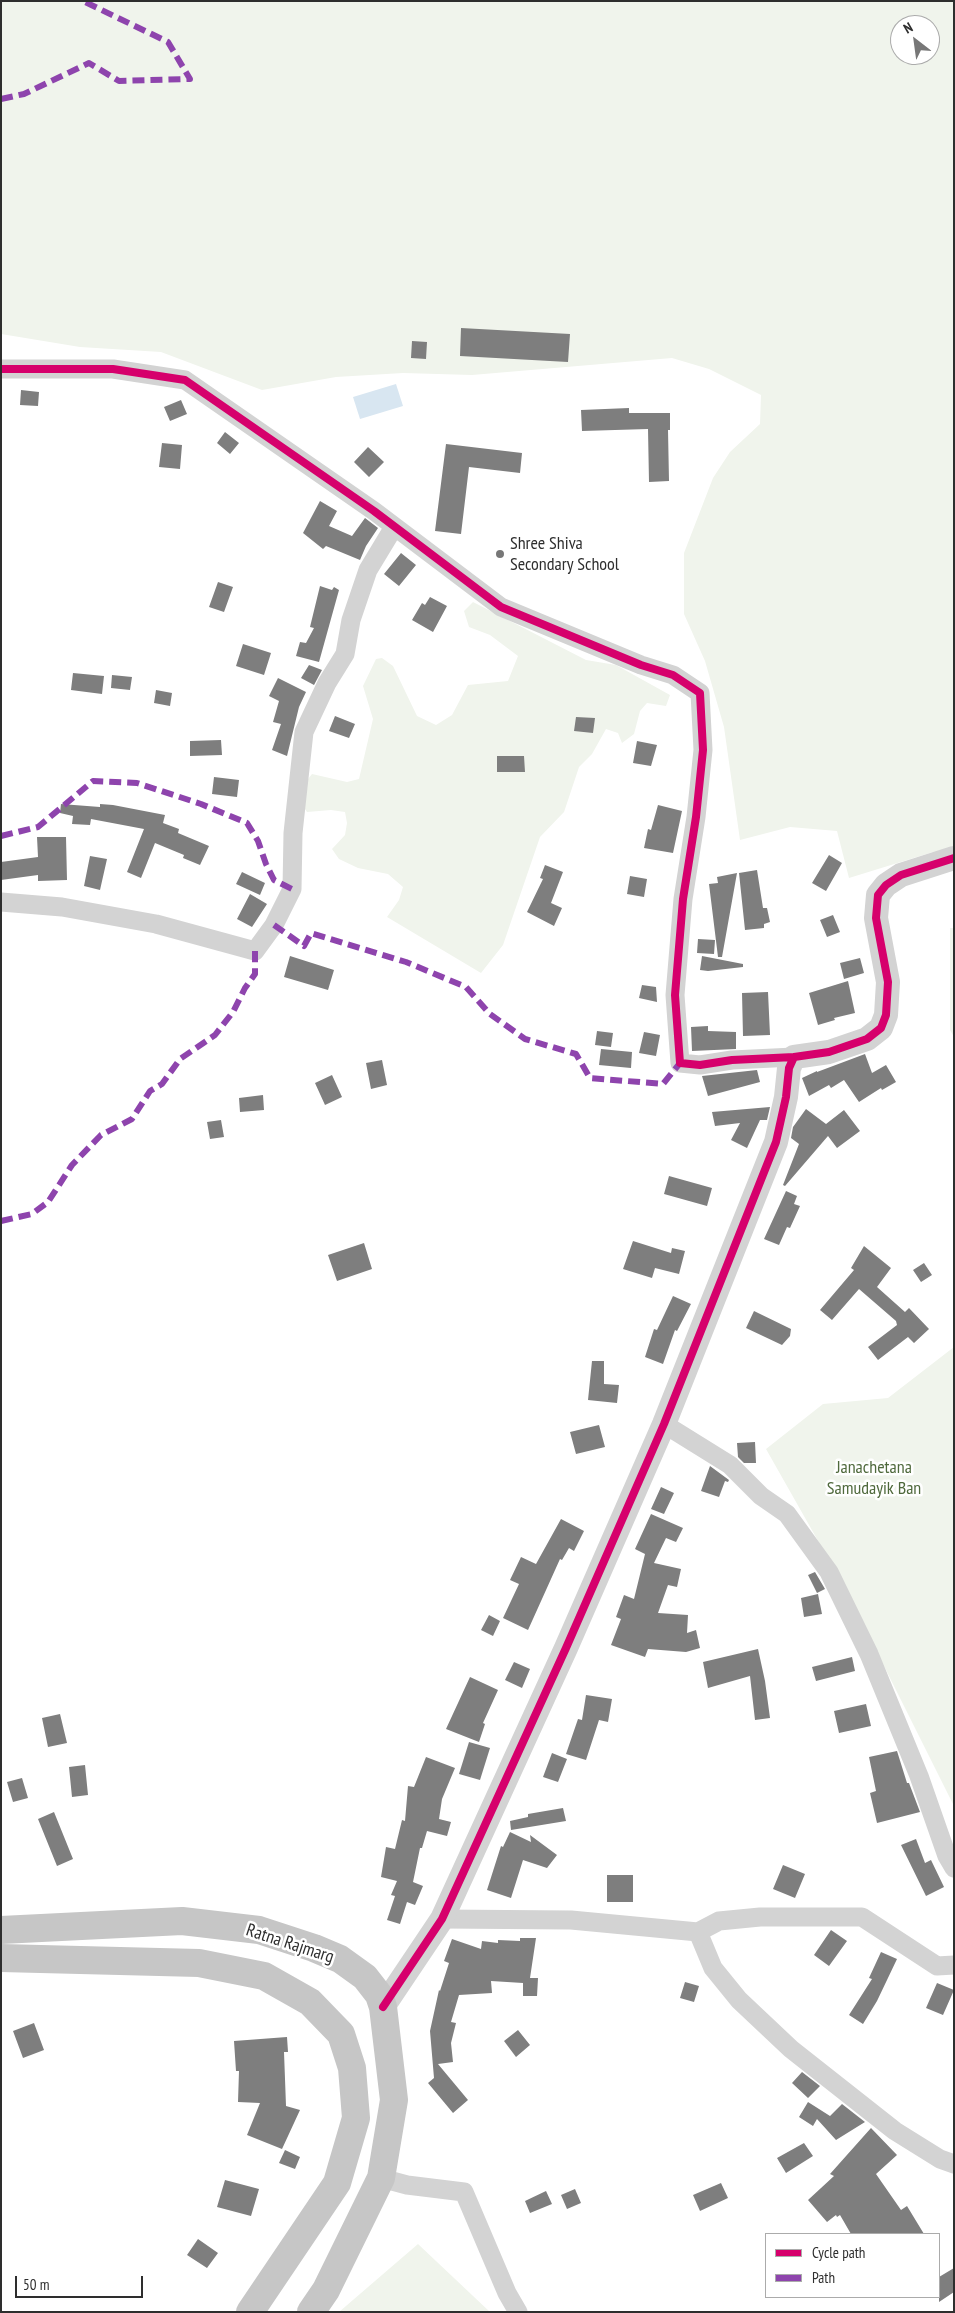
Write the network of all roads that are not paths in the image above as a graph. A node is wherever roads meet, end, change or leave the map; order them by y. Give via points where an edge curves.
1 (1, 369) edge
2 (394, 528) junction
3 (954, 858) edge
4 (1, 902) edge
5 (794, 1057) junction
6 (664, 1424) junction
7 (954, 1868) edge
8 (442, 1919) junction
9 (1, 1930) edge
10 (698, 1932) junction
11 (1, 1958) edge
12 (954, 1965) edge
13 (383, 2007) junction
14 (954, 2164) edge
15 (381, 2178) junction
16 (250, 2312) edge
17 (311, 2312) edge
18 (518, 2312) edge

1 - 2 street via 113,369 185,380
2 - 4 street via 368,570 351,620 346,654 327,683 304,732 292,889 274,925 255,951 156,924 62,907
2 - 5 street via 501,607 673,676 700,693 703,750 683,899 675,995 680,1063 700,1065
3 - 5 street via 901,875 878,895 876,918 888,982 886,1015 881,1028 867,1039 829,1052
5 - 6 street via 789,1068 776,1142
6 - 7 street via 730,1465 761,1496 787,1514 829,1572 869,1654
6 - 8 street
8 - 10 street via 571,1920
8 - 13 street
9 - 13 main road, Ratna Rajmarg via 182,1921 259,1930 340,1959 365,1977 379,1995
10 - 12 street via 719,1921 743,1918 862,1917 937,1966
10 - 14 street via 713,1968 739,2000 792,2049 896,2131 940,2159
11 - 16 main road via 200,1963 264,1976 310,2002 341,2034 352,2068 356,2118 337,2183
13 - 15 main road, Ratna Rajmarg via 394,2100
15 - 17 main road, Ratna Rajmarg via 326,2290
15 - 18 street via 407,2185 464,2192

